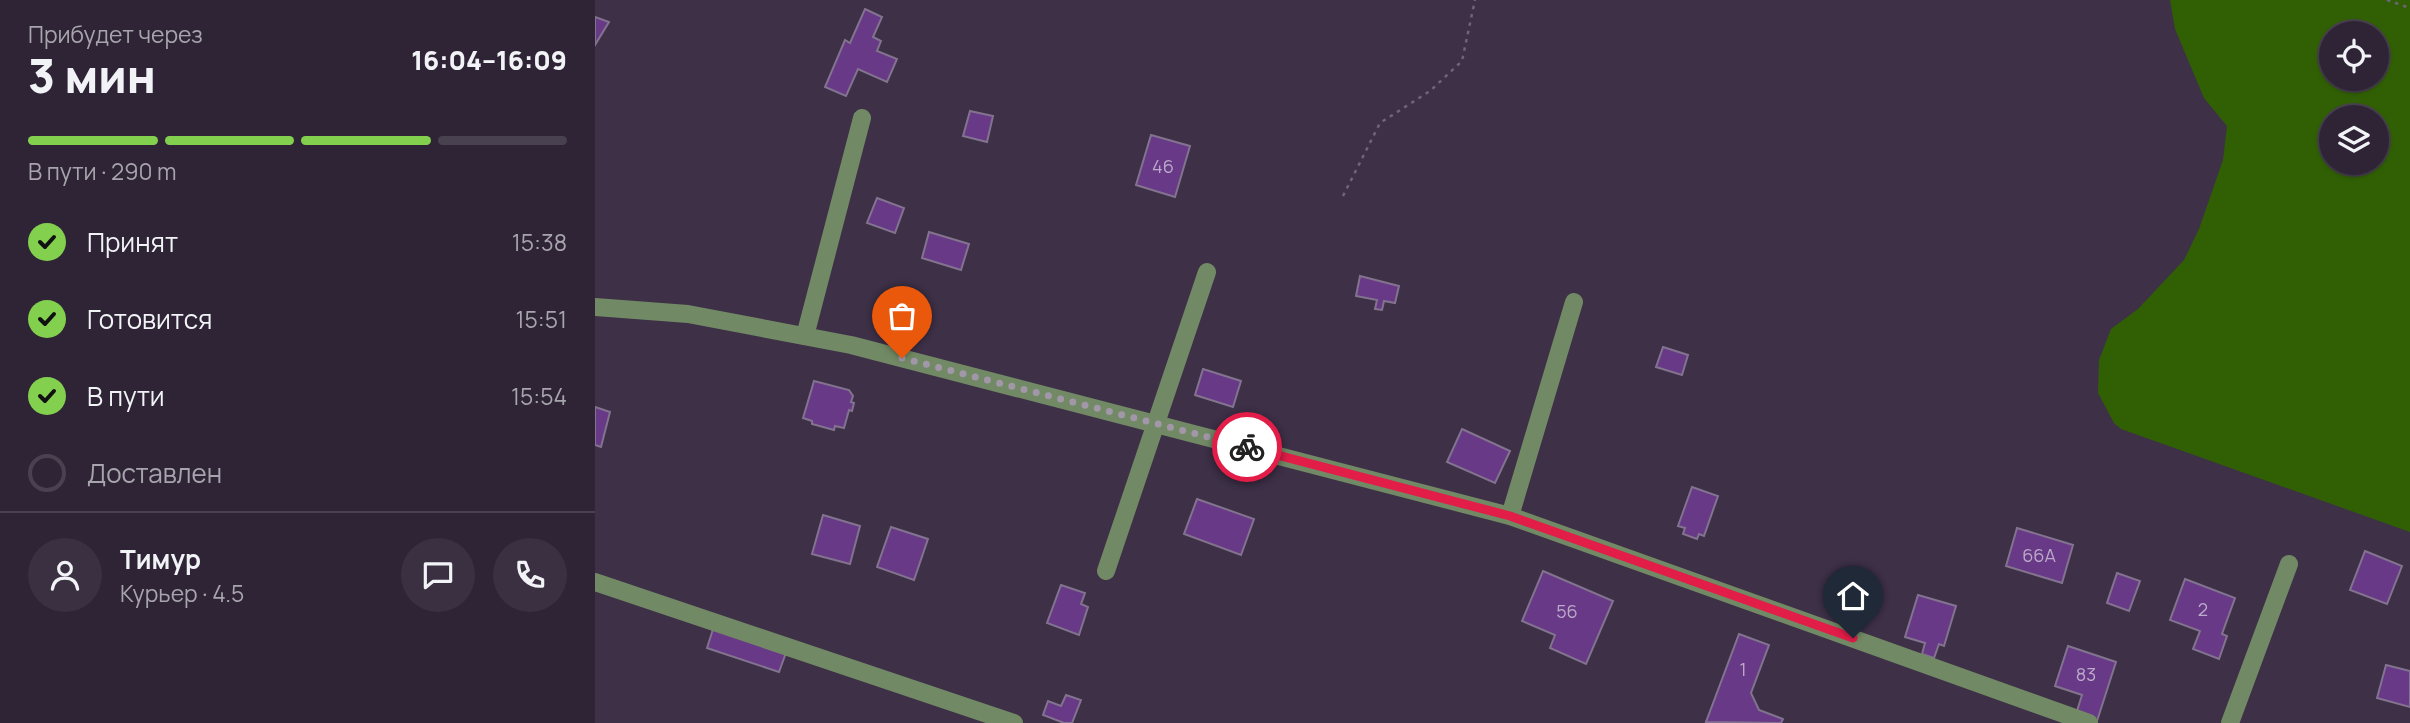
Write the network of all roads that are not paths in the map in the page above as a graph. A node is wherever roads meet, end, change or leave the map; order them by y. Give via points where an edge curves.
1 (862, 118) dead end
2 (1207, 272) dead end
3 (1574, 302) dead end
4 (595, 307) edge
5 (805, 337) junction
6 (1156, 423) junction
7 (1510, 516) junction
8 (2288, 564) dead end
9 (1106, 571) dead end
10 (595, 582) edge
11 (1013, 723) edge
12 (2089, 723) edge
13 (2230, 723) edge

1 - 5 street
2 - 6 street
3 - 7 street
4 - 5 street via 688,314
5 - 6 street
6 - 7 street
6 - 9 street
7 - 12 street
8 - 13 street
10 - 11 street

